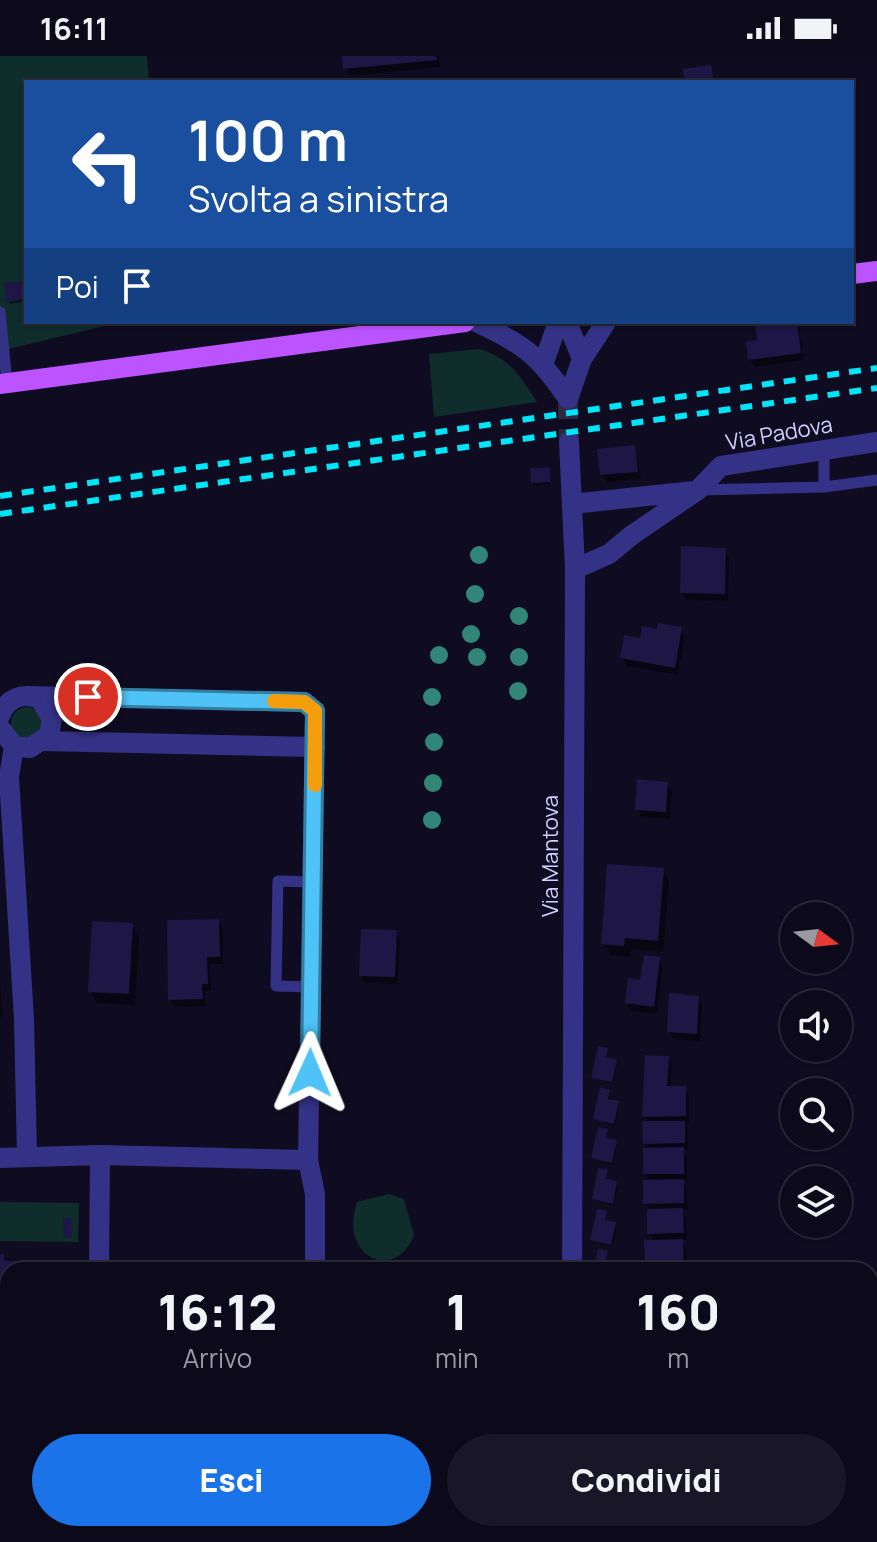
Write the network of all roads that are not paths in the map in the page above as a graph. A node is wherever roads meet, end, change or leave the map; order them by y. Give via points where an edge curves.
1 (877, 271) edge
2 (854, 274) edge
3 (0, 312) edge
4 (450, 324) edge
5 (480, 324) edge
6 (557, 324) edge
7 (568, 324) edge
8 (605, 324) edge
9 (582, 359) junction
10 (544, 362) junction
11 (4, 383) edge
12 (569, 442) tunnel mouth
13 (877, 442) edge
14 (824, 449) junction
15 (877, 480) edge
16 (824, 487) junction
17 (698, 490) junction
18 (572, 504) junction
19 (575, 569) junction
20 (27, 696) junction
21 (0, 716) edge
22 (0, 728) edge
23 (44, 741) junction
24 (14, 746) junction
25 (315, 747) junction
26 (314, 882) junction
27 (312, 987) junction
28 (100, 1155) junction
29 (27, 1156) junction
30 (0, 1158) edge
31 (308, 1160) junction
32 (99, 1262) edge
33 (315, 1262) edge
34 (572, 1262) edge

1 - 2 main road
3 - 11 lane
4 - 11 main road
5 - 10 street
6 - 10 street
7 - 9 street
8 - 9 street
9 - 10 street via 568,399
12 - 18 street, Via Mantova
13 - 14 street, Via Padova
14 - 16 lane
14 - 17 street, Via Padova via 721,466
15 - 16 lane
16 - 17 lane
17 - 18 street
17 - 19 street, Via Padova via 609,554
18 - 19 street, Via Mantova
19 - 34 street, Via Mantova
20 - 21 street via 8,702
20 - 23 street via 40,699 50,711 52,727
20 - 25 street via 304,702 315,711
22 - 24 street
23 - 24 street via 30,748
23 - 25 street
24 - 29 street via 9,777
25 - 26 street
26 - 27 street
26 - 27 lane via 278,881 276,986
27 - 31 street
28 - 29 street
28 - 31 street
28 - 32 street
29 - 30 street
31 - 33 street via 315,1194

